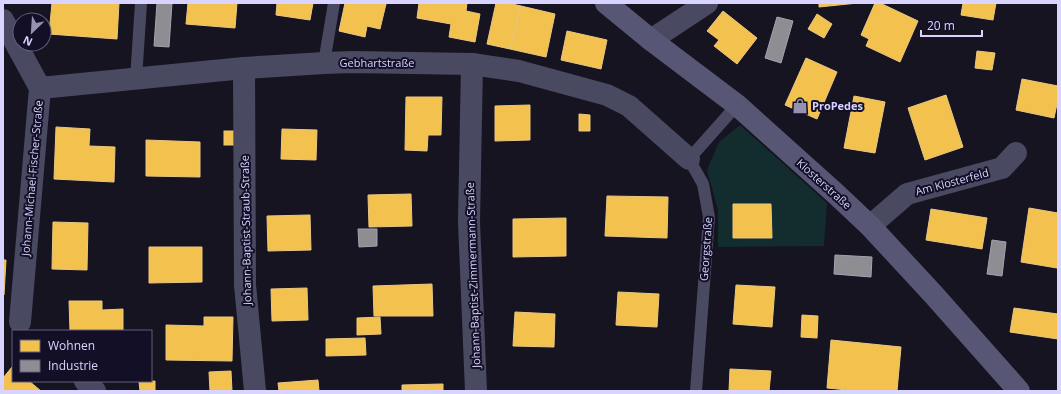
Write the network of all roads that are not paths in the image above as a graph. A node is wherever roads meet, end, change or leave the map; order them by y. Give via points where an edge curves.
1 (141, 3) edge
2 (334, 3) edge
3 (606, 3) edge
4 (707, 3) edge
5 (3, 20) edge
6 (652, 40) junction
7 (324, 63) junction
8 (472, 64) junction
9 (244, 68) junction
10 (136, 78) junction
11 (40, 88) junction
12 (737, 105) junction
13 (1016, 153) dead end
14 (689, 159) junction
15 (870, 226) junction
16 (17, 324) edge
17 (86, 382) edge
18 (95, 391) edge
19 (255, 391) edge
20 (476, 391) edge
21 (696, 391) edge
22 (1019, 391) edge

1 - 10 lane
2 - 7 lane
3 - 6 main road, Klosterstraße
4 - 6 street
5 - 11 street, Johann-Michael-Fischer-Straße
6 - 12 main road, Klosterstraße
7 - 8 street, Gebhartstraße
7 - 9 street, Gebhartstraße
8 - 14 street, Gebhartstraße via 519,71 607,95 629,106
8 - 20 street, Johann-Baptist-Zimmermann-Straße via 469,222
9 - 10 street, Gebhartstraße
9 - 19 street, Johann-Baptist-Straub-Straße via 245,285
10 - 11 street, Gebhartstraße
11 - 16 street, Johann-Michael-Fischer-Straße
12 - 14 lane
12 - 15 main road, Klosterstraße
13 - 15 street, Am Klosterfeld via 1002,168 907,194
14 - 21 lane, Georgstraße via 703,184 710,217
15 - 22 main road, Klosterstraße
17 - 18 street

